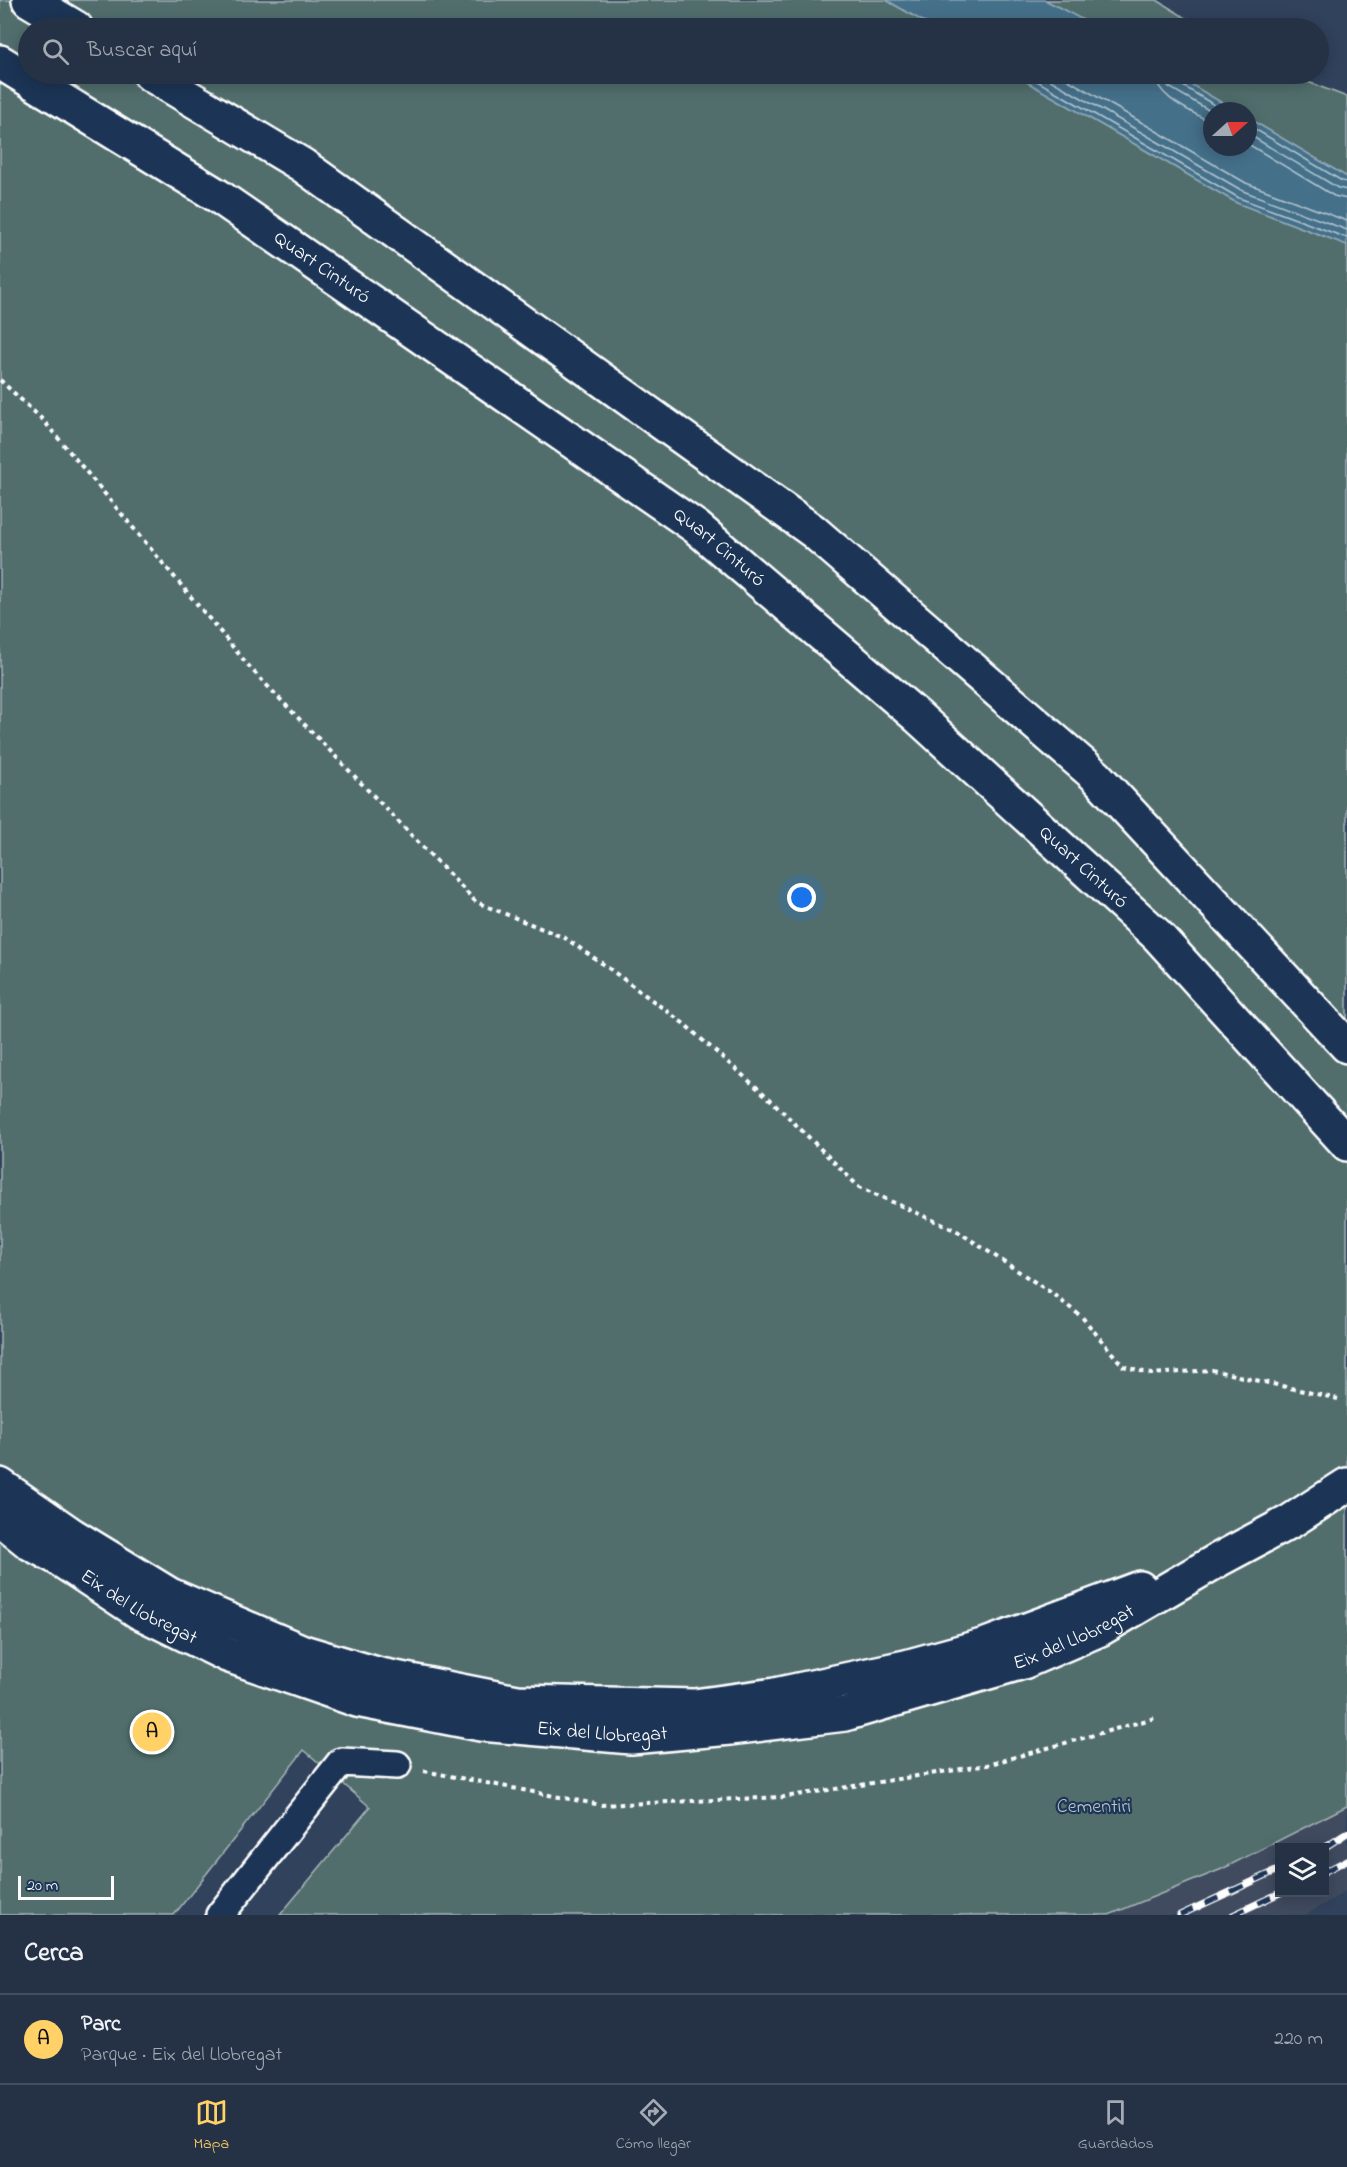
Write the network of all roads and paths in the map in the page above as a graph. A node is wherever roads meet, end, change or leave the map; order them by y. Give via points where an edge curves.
1 (28, 0) edge
2 (59, 18) edge
3 (0, 62) edge
4 (18, 73) edge
5 (36, 84) edge
6 (167, 84) edge
7 (0, 380) edge
8 (1347, 1046) edge
9 (1347, 1144) edge
10 (1338, 1399) dead end
11 (0, 1485) edge
12 (1347, 1485) edge
13 (0, 1519) edge
14 (1218, 1560) junction
15 (1158, 1718) dead end
16 (397, 1765) joint
17 (220, 1915) edge

1 - 2 highway
3 - 4 highway, Quart Cinturó
5 - 9 highway, Quart Cinturó via 218,196 696,527 918,717 1157,935
6 - 8 highway via 302,165 813,531 1096,776
7 - 10 path via 43,420 253,671 476,903 565,938 603,964 683,1023 859,1187 957,1231 1050,1292 1082,1317 1123,1366 1151,1374 1212,1370
11 - 14 highway, Eix del Llobregat via 72,1535 170,1594 303,1652 380,1676 517,1702 694,1706 775,1695 986,1645
12 - 14 highway, Eix del Llobregat
13 - 14 highway, Eix del Llobregat via 30,1543 139,1612 227,1655 357,1700 481,1724 631,1737 845,1714 924,1692 1023,1662 1100,1629
15 - 16 path via 987,1765 784,1797 601,1805
16 - 17 street via 341,1762

